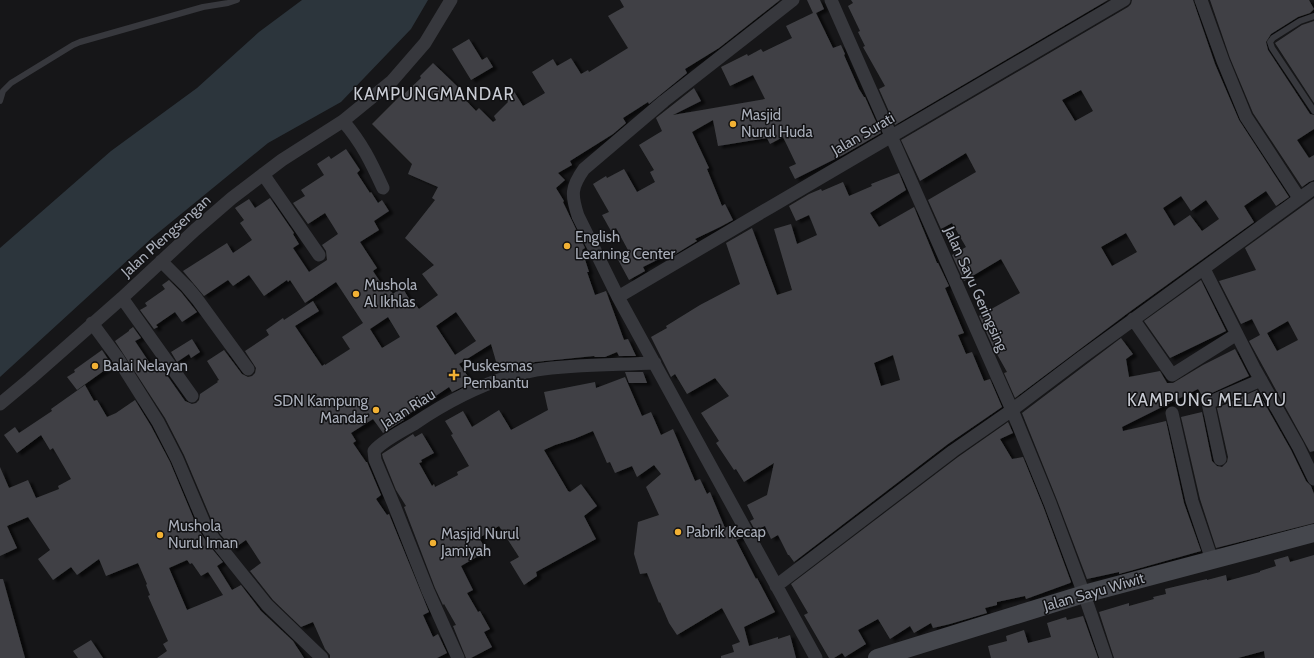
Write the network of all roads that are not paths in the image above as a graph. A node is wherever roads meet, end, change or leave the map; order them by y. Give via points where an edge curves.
1 (237, 0) edge
2 (451, 0) edge
3 (793, 0) edge
4 (831, 0) edge
5 (1124, 0) edge
6 (1201, 0) edge
7 (1314, 16) edge
8 (0, 101) edge
9 (1314, 111) edge
10 (346, 118) junction
11 (890, 137) junction
12 (263, 174) junction
13 (383, 188) dead end
14 (1314, 188) edge
15 (1300, 198) junction
16 (319, 254) dead end
17 (161, 261) junction
18 (1204, 269) junction
19 (618, 297) junction
20 (122, 298) junction
21 (1133, 319) junction
22 (92, 323) junction
23 (1237, 334) junction
24 (655, 363) junction
25 (248, 369) dead end
26 (1261, 380) junction
27 (192, 396) dead end
28 (0, 404) edge
29 (1012, 410) junction
30 (1172, 413) dead end
31 (1220, 459) dead end
32 (1314, 479) edge
33 (1314, 533) edge
34 (1212, 560) junction
35 (776, 586) junction
36 (1084, 594) junction
37 (322, 658) edge
38 (458, 658) edge
39 (816, 658) edge
40 (877, 658) edge
41 (1106, 658) edge

1 - 8 lane via 73,45 11,83 3,91
2 - 10 street, Jalan Plengsengan via 415,56 392,81
3 - 19 street via 664,101 584,169 577,178 572,194 574,203
4 - 11 street, Jalan Sayu Geringsing
5 - 11 street, Jalan Surati
6 - 15 street via 1246,117
7 - 9 lane via 1300,21 1270,42
10 - 12 street, Jalan Plengsengan
10 - 13 street
11 - 19 street, Jalan Surati
11 - 29 street, Jalan Sayu Geringsing
12 - 16 street
12 - 17 street, Jalan Plengsengan via 200,225
14 - 15 street
15 - 18 street
17 - 20 street, Jalan Plengsengan
17 - 25 street via 197,299
18 - 21 street
18 - 23 street
19 - 24 street
20 - 22 street, Jalan Plengsengan
20 - 27 street
21 - 23 street via 1172,375
21 - 29 street
22 - 28 street, Jalan Plengsengan
22 - 37 street via 158,422 205,525 214,539 267,605
23 - 26 street
24 - 35 street
24 - 38 street, Jalan Riau via 536,370 500,380 457,398 374,451 375,460 428,591
26 - 31 street via 1208,403
26 - 32 street
29 - 35 street
29 - 36 street, Jalan Sayu Geringsing
30 - 34 street via 1192,501
33 - 34 main road, Jalan Sayu Wiwit
34 - 36 main road, Jalan Sayu Wiwit
35 - 39 street
36 - 40 main road, Jalan Sayu Wiwit
36 - 41 street, Jalan Sayu Geringsing

